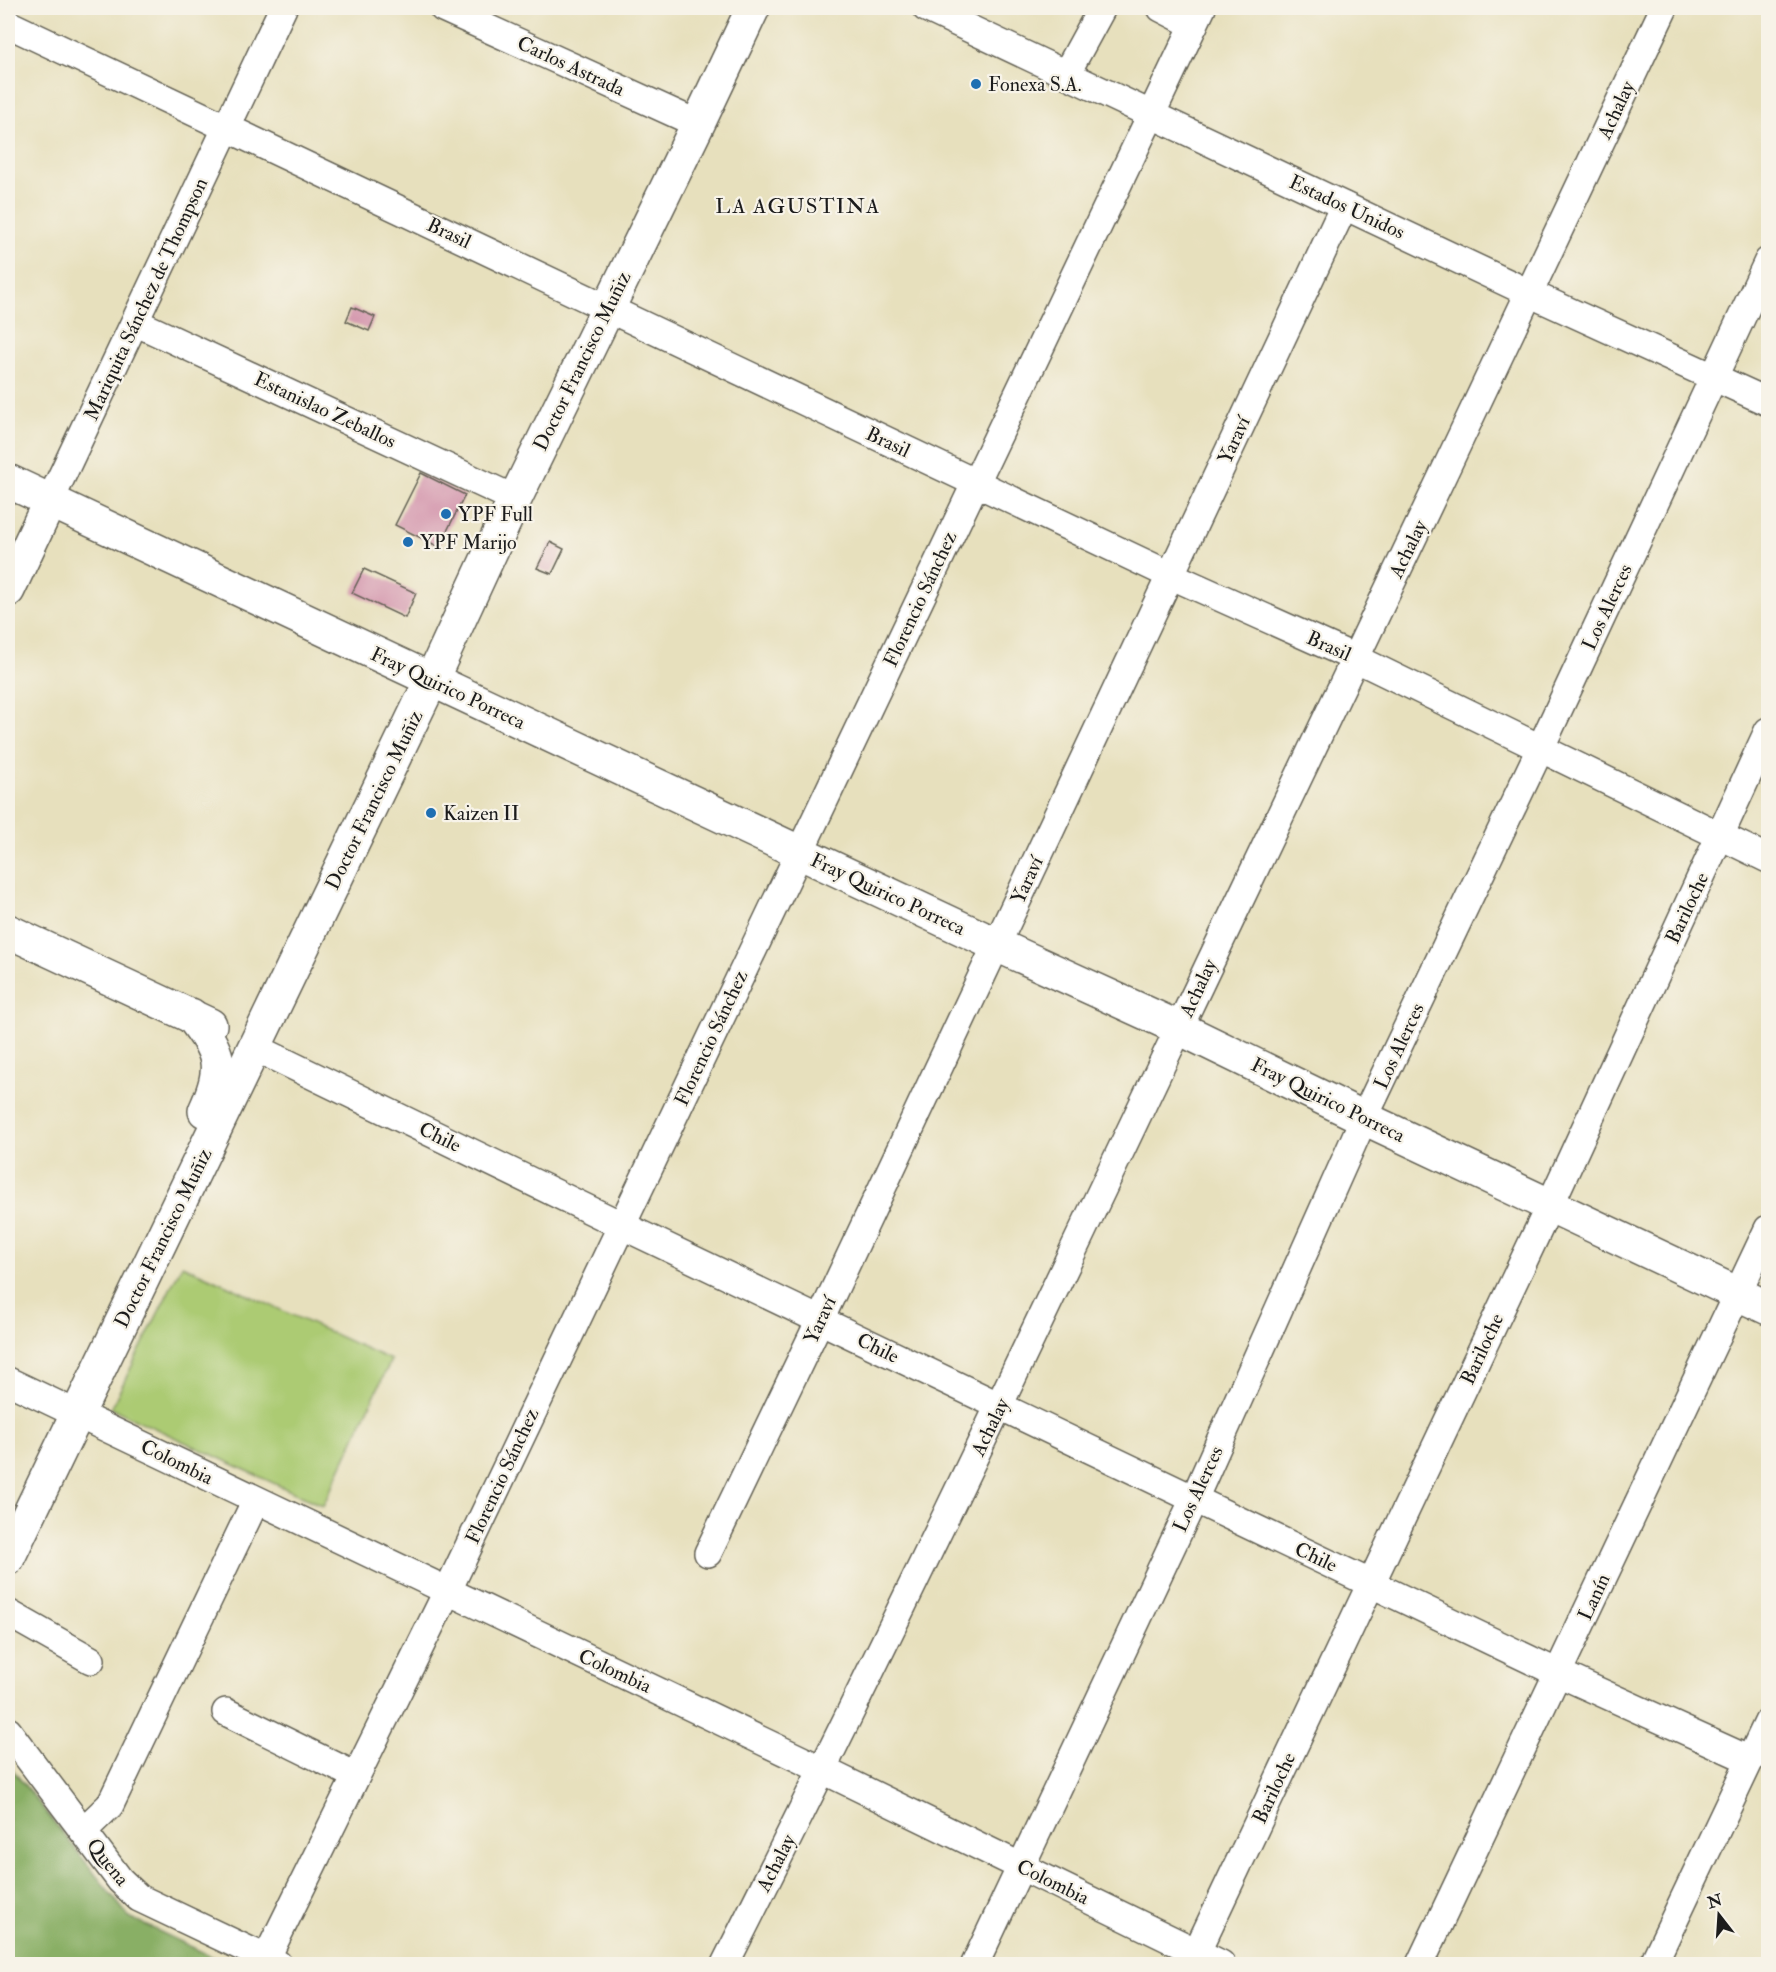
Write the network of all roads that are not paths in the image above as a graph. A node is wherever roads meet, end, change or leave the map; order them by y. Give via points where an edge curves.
1 (283, 8) edge
2 (443, 8) edge
3 (753, 8) edge
4 (926, 8) edge
5 (1102, 8) edge
6 (1161, 8) edge
7 (1664, 8) edge
8 (1198, 16) edge
9 (8, 24) edge
10 (1066, 74) junction
11 (1151, 114) junction
12 (698, 124) junction
13 (226, 128) junction
14 (1344, 206) junction
15 (1768, 261) edge
16 (1531, 294) junction
17 (607, 309) junction
18 (135, 322) junction
19 (1714, 377) junction
20 (1768, 402) edge
21 (8, 481) edge
22 (975, 483) junction
23 (515, 499) junction
24 (50, 501) junction
25 (1170, 575) junction
26 (8, 590) edge
27 (1355, 658) junction
28 (431, 681) junction
29 (1768, 731) edge
30 (1541, 747) junction
31 (1720, 836) junction
32 (799, 852) junction
33 (1768, 859) edge
34 (8, 931) edge
35 (997, 945) junction
36 (191, 1015) junction
37 (1179, 1028) junction
38 (255, 1047) junction
39 (1364, 1118) junction
40 (1550, 1205) junction
41 (621, 1225) junction
42 (1768, 1229) edge
43 (1738, 1294) junction
44 (1768, 1308) edge
45 (820, 1320) junction
46 (8, 1381) edge
47 (1000, 1406) junction
48 (70, 1410) junction
49 (1194, 1499) junction
50 (255, 1500) junction
51 (8, 1515) edge
52 (708, 1554) dead end
53 (8, 1558) edge
54 (1371, 1583) junction
55 (447, 1592) junction
56 (8, 1613) edge
57 (91, 1660) dead end
58 (1558, 1673) junction
59 (226, 1712) dead end
60 (1768, 1722) edge
61 (12, 1747) edge
62 (1750, 1760) junction
63 (823, 1770) junction
64 (356, 1776) junction
65 (84, 1831) junction
66 (1020, 1866) junction
67 (1194, 1958) edge
68 (272, 1962) edge
69 (725, 1965) edge
70 (975, 1965) edge
71 (1221, 1965) edge
72 (1420, 1965) edge
73 (1653, 1965) edge

1 - 13 street, Mariquita Sánchez de Thompson
2 - 12 street, Carlos Astrada
3 - 12 main road, Doctor Francisco Muñiz
4 - 10 street, Estados Unidos
5 - 10 street
6 - 8 street
7 - 16 street, Achalay
8 - 11 street, Florencio Sánchez
9 - 13 street, Brasil
10 - 11 street, Estados Unidos
11 - 14 street, Estados Unidos
11 - 22 street, Florencio Sánchez
12 - 17 main road, Doctor Francisco Muñiz
13 - 17 street, Brasil
13 - 18 street, Mariquita Sánchez de Thompson
14 - 16 street, Estados Unidos
14 - 25 street, Yaraví
15 - 19 street, Los Alerces
16 - 19 street, Estados Unidos
16 - 27 street, Achalay
17 - 22 street, Brasil
17 - 23 main road, Doctor Francisco Muñiz
18 - 23 street, Estanislao Zeballos
18 - 24 street, Mariquita Sánchez de Thompson
19 - 20 street, Estados Unidos
19 - 30 street, Los Alerces
21 - 24 main road, Fray Quirico Porreca
22 - 25 street, Brasil
22 - 32 street, Florencio Sánchez
23 - 28 main road, Doctor Francisco Muñiz
24 - 26 main road, Mariquita Sánchez de Thompson
24 - 28 main road, Fray Quirico Porreca
25 - 27 street, Brasil
25 - 35 street, Yaraví
27 - 30 street, Brasil
27 - 37 street, Achalay
28 - 32 main road, Fray Quirico Porreca
28 - 38 main road, Doctor Francisco Muñiz
29 - 31 street, Bariloche
30 - 31 street, Brasil
30 - 39 street, Los Alerces
31 - 33 street, Brasil
31 - 40 street, Bariloche
32 - 35 main road, Fray Quirico Porreca
32 - 41 street, Florencio Sánchez
34 - 36 main road, Chile
35 - 37 main road, Fray Quirico Porreca
35 - 45 street, Yaraví
36 - 38 main road, Chile
36 - 48 main road, Doctor Francisco Muñiz via 211,1041 219,1068 211,1098
37 - 39 main road, Fray Quirico Porreca
37 - 47 street, Achalay
38 - 41 street, Chile
38 - 48 main road, Doctor Francisco Muñiz
39 - 40 main road, Fray Quirico Porreca
39 - 49 street, Los Alerces
40 - 43 main road, Fray Quirico Porreca
40 - 54 street, Bariloche
41 - 45 street, Chile
41 - 55 street, Florencio Sánchez
42 - 43 street, Lanín
43 - 44 main road, Fray Quirico Porreca
43 - 58 street, Lanín
45 - 47 street, Chile
45 - 52 street, Yaraví
46 - 48 street, Colombia
47 - 49 street, Chile
47 - 63 street, Achalay
48 - 50 street, Colombia
48 - 51 main road, Doctor Francisco Muñiz
48 - 53 main road, Doctor Francisco Muñiz
49 - 54 street, Chile
49 - 66 street, Los Alerces
50 - 55 street, Colombia
50 - 65 street via 110,1805
54 - 58 street, Chile
54 - 67 street, Bariloche
55 - 63 street, Colombia
55 - 64 street, Florencio Sánchez
56 - 57 street
58 - 62 street, Chile
58 - 72 street, Lanín
59 - 64 street
60 - 62 street
61 - 65 street, Quena
62 - 73 street
63 - 66 street, Colombia
63 - 69 street, Achalay
64 - 68 street, Florencio Sánchez
65 - 68 street, Quena via 120,1880 139,1898
66 - 67 street, Colombia
66 - 70 street, Los Alerces
67 - 71 street, Colombia

